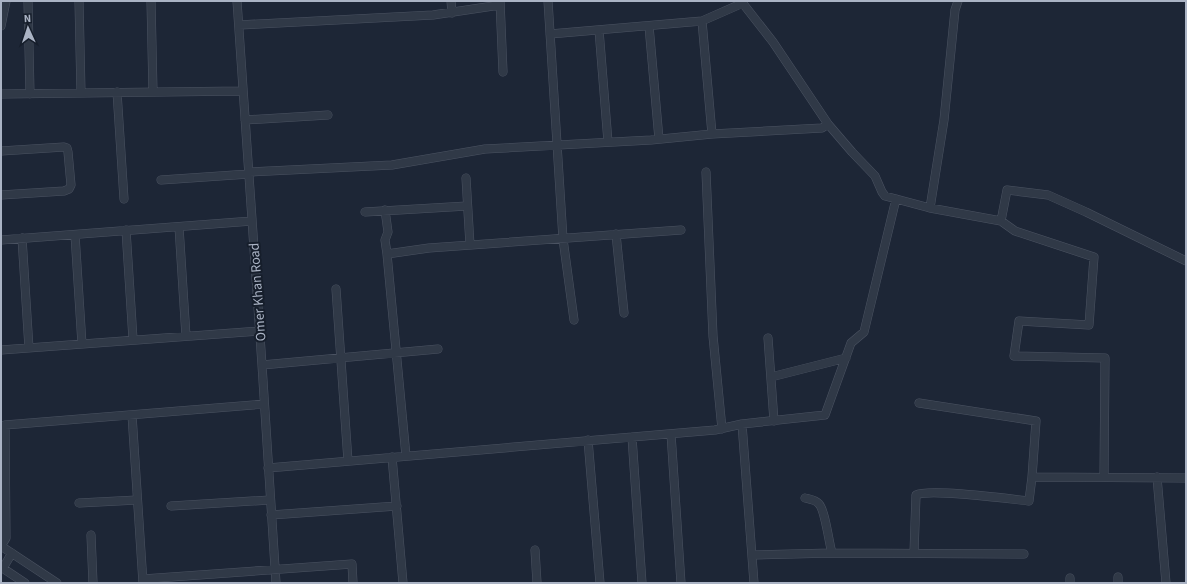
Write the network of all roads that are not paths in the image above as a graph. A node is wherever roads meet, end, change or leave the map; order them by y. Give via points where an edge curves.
1 (6, 1) edge
2 (28, 1) edge
3 (79, 1) edge
4 (151, 1) edge
5 (237, 1) edge
6 (451, 1) edge
7 (548, 1) edge
8 (958, 1) edge
9 (742, 2) edge
10 (500, 3) edge
11 (452, 12) junction
12 (702, 21) junction
13 (239, 25) junction
14 (1, 26) edge
15 (649, 26) junction
16 (599, 30) junction
17 (550, 34) junction
18 (503, 72) dead end
19 (243, 91) junction
20 (117, 92) junction
21 (153, 92) junction
22 (81, 93) junction
23 (1, 94) edge
24 (30, 94) junction
25 (328, 115) dead end
26 (245, 120) junction
27 (828, 124) junction
28 (712, 134) junction
29 (659, 139) junction
30 (608, 142) junction
31 (558, 145) junction
32 (1, 151) edge
33 (706, 172) dead end
34 (249, 173) junction
35 (466, 178) dead end
36 (161, 180) dead end
37 (1, 195) edge
38 (124, 199) dead end
39 (896, 199) junction
40 (467, 206) junction
41 (930, 208) junction
42 (385, 210) junction
43 (365, 212) dead end
44 (252, 221) junction
45 (1001, 221) junction
46 (179, 226) junction
47 (126, 230) junction
48 (681, 230) dead end
49 (616, 234) junction
50 (76, 235) junction
51 (22, 238) junction
52 (563, 239) junction
53 (1, 240) edge
54 (470, 245) junction
55 (387, 254) junction
56 (1186, 261) edge
57 (336, 290) dead end
58 (624, 313) dead end
59 (574, 320) dead end
60 (260, 331) junction
61 (186, 336) junction
62 (768, 338) dead end
63 (133, 340) junction
64 (82, 344) junction
65 (29, 348) junction
66 (438, 349) dead end
67 (1, 350) edge
68 (396, 353) junction
69 (340, 358) junction
70 (846, 358) junction
71 (262, 365) junction
72 (771, 377) junction
73 (919, 403) dead end
74 (264, 404) junction
75 (132, 415) junction
76 (774, 420) junction
77 (742, 424) junction
78 (3, 425) edge
79 (722, 428) junction
80 (671, 434) junction
81 (632, 437) junction
82 (588, 440) junction
83 (406, 456) junction
84 (392, 457) junction
85 (348, 461) junction
86 (268, 468) junction
87 (1032, 477) junction
88 (1104, 477) junction
89 (1157, 477) junction
90 (1186, 478) edge
91 (805, 498) dead end
92 (137, 500) junction
93 (270, 500) junction
94 (79, 503) dead end
95 (170, 506) dead end
96 (397, 506) junction
97 (271, 516) junction
98 (91, 535) dead end
99 (1, 546) edge
100 (535, 550) dead end
101 (832, 553) junction
102 (914, 553) junction
103 (1024, 554) dead end
104 (752, 555) junction
105 (6, 562) edge
106 (274, 571) junction
107 (143, 581) edge
108 (25, 583) edge
109 (57, 583) edge
110 (93, 583) edge
111 (276, 583) edge
112 (353, 583) edge
113 (404, 583) edge
114 (537, 583) edge
115 (600, 583) edge
116 (642, 583) edge
117 (681, 583) edge
118 (754, 583) edge
119 (1166, 583) edge

1 - 14 street
2 - 24 street
3 - 22 street
4 - 21 street
5 - 13 street, Omer Khan Road
6 - 11 street
7 - 17 street
8 - 41 street via 944,120
9 - 12 street
9 - 27 street via 773,42
10 - 11 street
10 - 18 street
11 - 13 street
12 - 15 street
12 - 28 street
13 - 19 street, Omer Khan Road
15 - 16 street
15 - 29 street
16 - 17 street
16 - 30 street
17 - 31 street
19 - 21 street
19 - 26 street, Omer Khan Road
20 - 21 street
20 - 22 street
20 - 38 street
22 - 24 street
23 - 24 street
25 - 26 street
26 - 34 street, Omer Khan Road
27 - 28 street via 822,128
27 - 39 street via 875,176 885,196
28 - 29 street
29 - 30 street
30 - 31 street
31 - 34 street via 485,149 392,165
31 - 52 street
32 - 37 street via 67,148 71,185 64,191
33 - 79 street via 714,336
34 - 36 street
34 - 44 street, Omer Khan Road
35 - 40 street
39 - 41 street
39 - 70 street via 864,332 851,343
40 - 42 street
40 - 54 street
41 - 45 street
42 - 43 street
42 - 55 street
44 - 46 street
44 - 60 street, Omer Khan Road
45 - 56 street via 1007,190 1048,196
45 - 88 street via 1015,231 1094,257 1089,325 1019,321 1014,356 1105,358
46 - 47 street
46 - 61 street
47 - 50 street
47 - 63 street
48 - 49 street
49 - 52 street
49 - 58 street
50 - 51 street
50 - 64 street
51 - 53 street
51 - 65 street
52 - 54 street
52 - 59 street
54 - 55 street
55 - 68 street
57 - 69 street
60 - 61 street
60 - 71 street, Omer Khan Road
61 - 63 street
62 - 72 street
63 - 64 street
64 - 65 street
65 - 67 street
66 - 68 street
68 - 69 street
68 - 83 street
69 - 71 street
69 - 85 street
70 - 72 street
70 - 76 street via 824,415
71 - 74 street, Omer Khan Road
72 - 76 street
73 - 87 street via 1036,421
74 - 75 street
74 - 86 street, Omer Khan Road
75 - 78 street
75 - 92 street
76 - 77 street
77 - 79 street
77 - 104 street
78 - 99 street via 6,538
79 - 80 street
80 - 81 street
80 - 117 street
81 - 82 street
81 - 116 street
82 - 83 street
82 - 115 street
83 - 84 street
84 - 85 street
84 - 96 street
85 - 86 street
86 - 93 street, Omer Khan Road
87 - 88 street
87 - 102 street via 1029,501 940,492 919,493 916,495
88 - 89 street
89 - 90 street
89 - 119 street
91 - 101 street via 819,504
92 - 94 street
92 - 107 street
93 - 95 street
93 - 97 street, Omer Khan Road
96 - 97 street
96 - 113 street
97 - 106 street, Omer Khan Road
98 - 110 street
99 - 105 street
100 - 114 street
101 - 102 street
101 - 104 street
102 - 103 street
104 - 118 street
105 - 108 street
105 - 109 street
106 - 107 street
106 - 111 street, Omer Khan Road
106 - 112 street via 352,564

